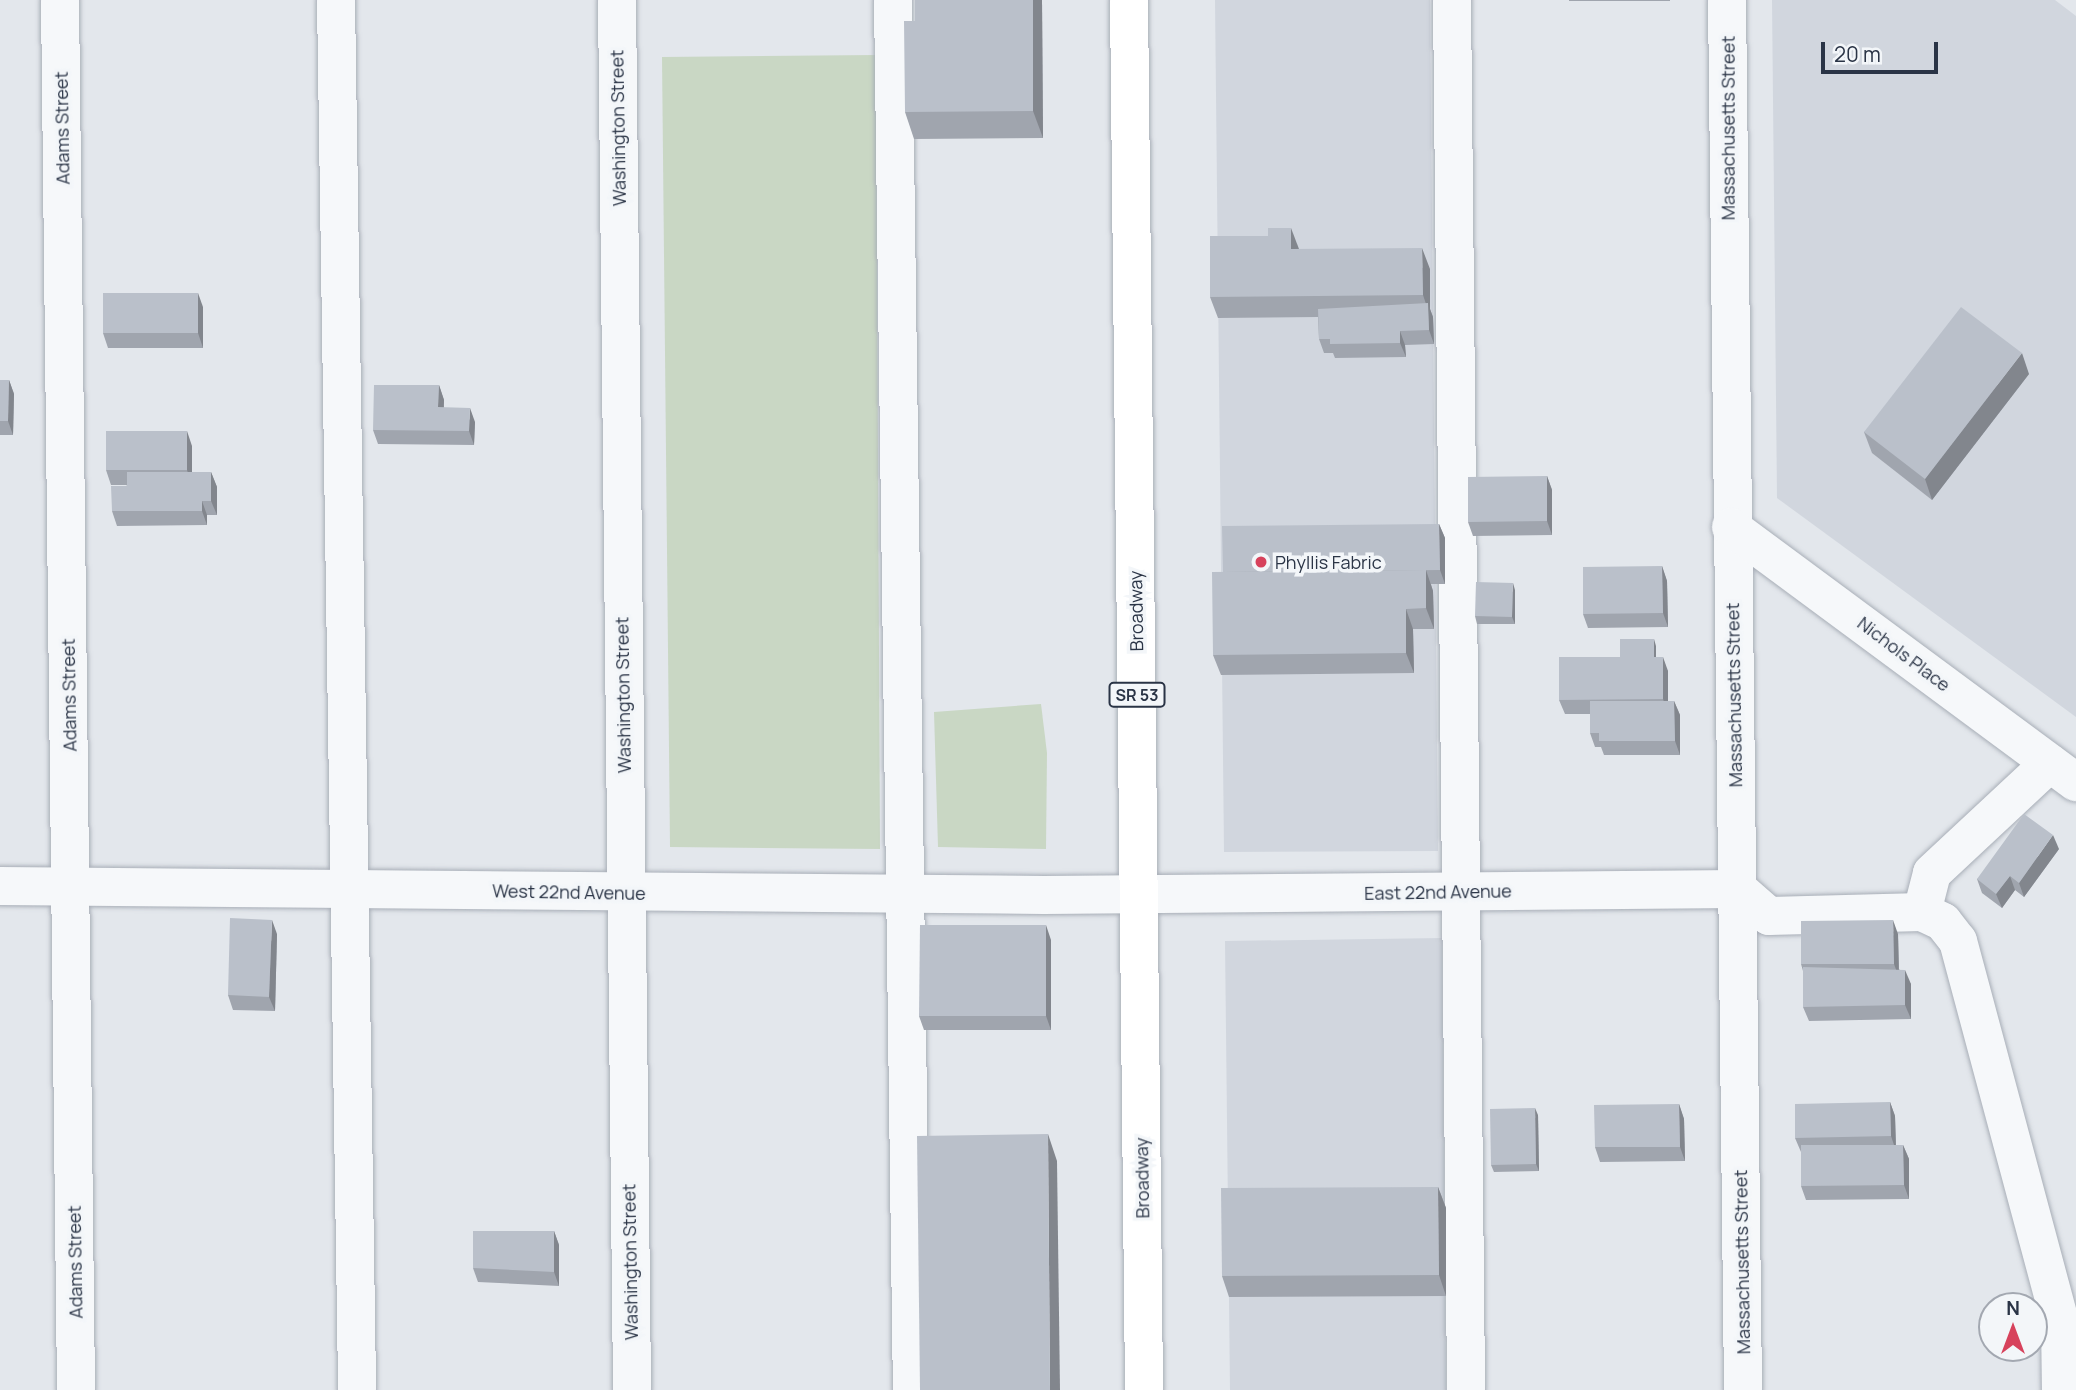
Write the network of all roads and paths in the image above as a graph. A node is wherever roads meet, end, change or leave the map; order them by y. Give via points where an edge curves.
1 (60, 0) edge
2 (336, 0) edge
3 (617, 0) edge
4 (893, 0) edge
5 (1129, 0) edge
6 (1452, 0) edge
7 (1727, 0) edge
8 (1731, 527) junction
9 (2063, 773) edge
10 (0, 886) edge
11 (71, 887) junction
12 (347, 888) junction
13 (1738, 889) junction
14 (1460, 892) junction
15 (625, 893) junction
16 (906, 895) junction
17 (1139, 895) junction
18 (1922, 912) junction
19 (2068, 1321) edge
20 (76, 1390) edge
21 (357, 1390) edge
22 (632, 1390) edge
23 (912, 1390) edge
24 (1144, 1390) edge
25 (1466, 1390) edge
26 (1743, 1390) edge
27 (2061, 1390) edge

1 - 11 street, Adams Street
2 - 12 street
3 - 15 street, Washington Street
4 - 16 street
5 - 17 main road, Broadway / SR 53
6 - 14 street
7 - 8 street, Massachusetts Street
8 - 9 street, Nichols Place
8 - 13 street, Massachusetts Street
9 - 18 street via 1933,873
10 - 11 street, West 22nd Avenue
11 - 12 street, West 22nd Avenue
11 - 20 street, Adams Street
12 - 15 street, West 22nd Avenue
12 - 21 street
13 - 14 street, East 22nd Avenue
13 - 18 street via 1769,916
13 - 26 street, Massachusetts Street
14 - 17 street, East 22nd Avenue
14 - 25 street
15 - 16 street, West 22nd Avenue
15 - 22 street, Washington Street
16 - 17 street, West 22nd Avenue
16 - 23 street
17 - 24 main road, Broadway / SR 53
18 - 19 street via 1943,922 1958,941
19 - 27 street

